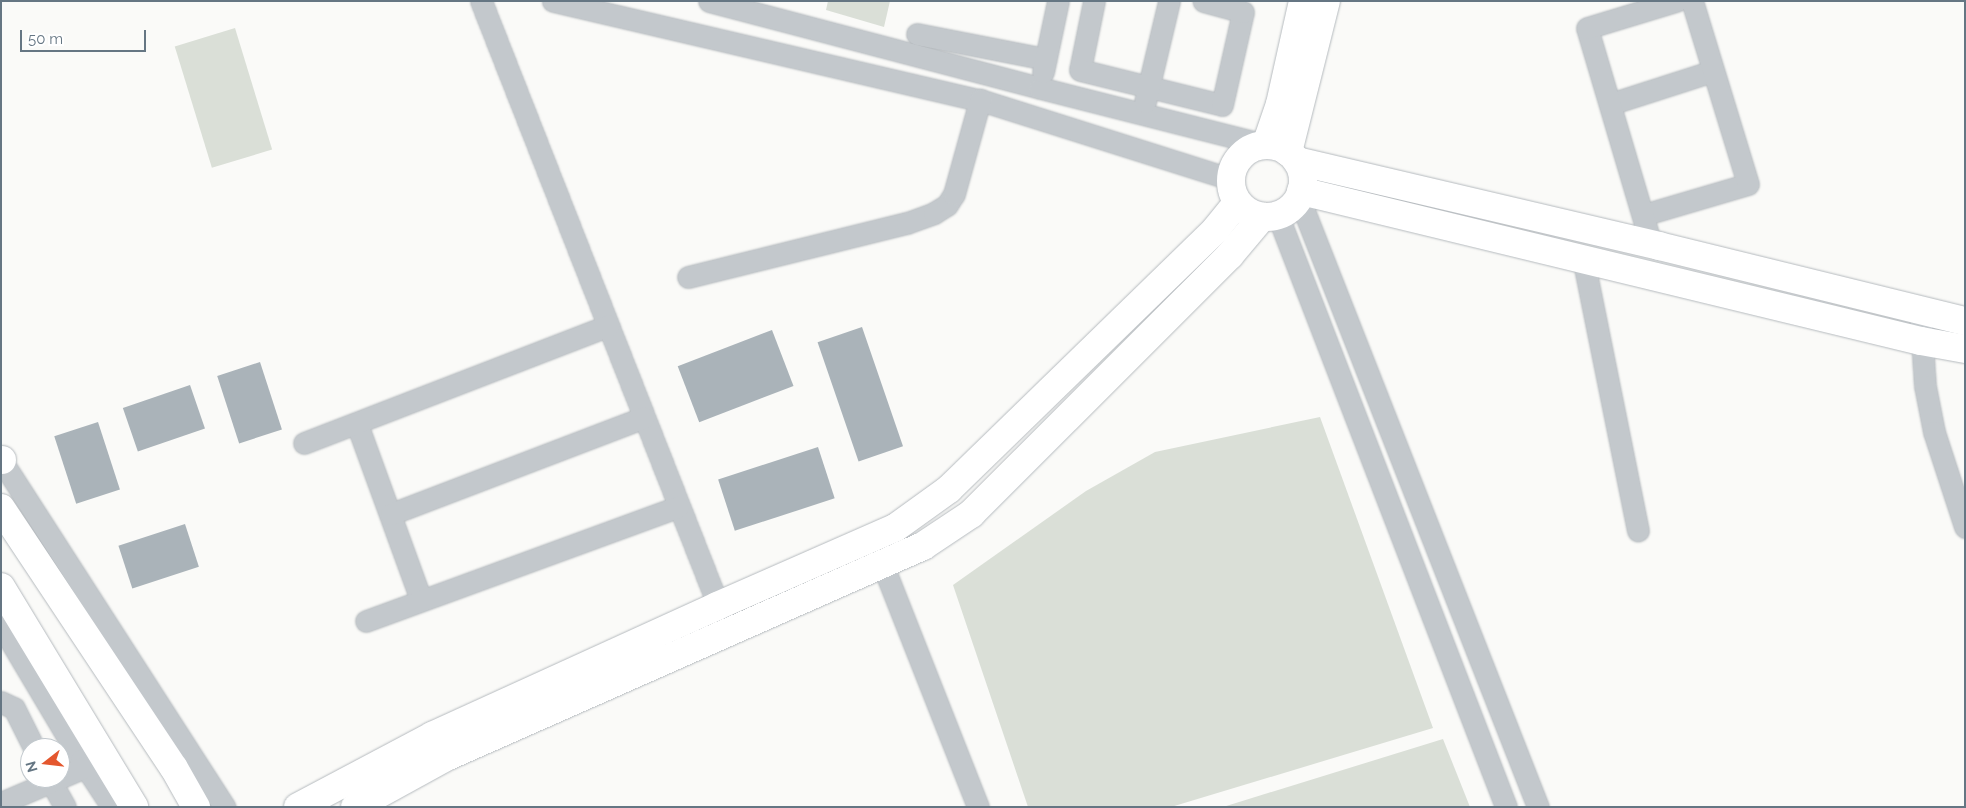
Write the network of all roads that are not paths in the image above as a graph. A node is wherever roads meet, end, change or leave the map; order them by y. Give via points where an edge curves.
1 (481, 1) edge
2 (553, 1) edge
3 (1058, 1) edge
4 (1094, 1) edge
5 (1169, 1) edge
6 (1203, 1) edge
7 (1303, 1) edge
8 (1326, 1) edge
9 (1676, 1) edge
10 (1692, 1) edge
11 (711, 2) edge
12 (917, 34) dead end
13 (1046, 59) junction
14 (1713, 71) junction
15 (1040, 88) junction
16 (1148, 88) junction
17 (980, 100) junction
18 (1610, 104) junction
19 (1142, 114) junction
20 (1283, 152) junction
21 (1234, 191) junction
22 (1300, 194) junction
23 (1643, 215) junction
24 (1270, 217) junction
25 (1652, 244) junction
26 (1583, 258) junction
27 (688, 277) dead end
28 (1920, 310) junction
29 (1965, 322) edge
30 (608, 326) junction
31 (1921, 341) junction
32 (1965, 349) edge
33 (643, 418) junction
34 (357, 424) junction
35 (304, 443) dead end
36 (1, 460) edge
37 (678, 507) junction
38 (1, 508) edge
39 (391, 514) junction
40 (1965, 527) edge
41 (1638, 530) dead end
42 (882, 564) junction
43 (1, 587) edge
44 (421, 600) junction
45 (717, 606) junction
46 (366, 621) dead end
47 (729, 631) junction
48 (4, 636) edge
49 (1, 702) edge
50 (29, 738) edge
51 (85, 767) junction
52 (70, 773) edge
53 (34, 788) edge
54 (55, 788) edge
55 (1, 804) edge
56 (65, 807) edge
57 (112, 807) edge
58 (134, 807) edge
59 (196, 807) edge
60 (225, 807) edge
61 (298, 807) edge
62 (356, 807) edge
63 (978, 807) edge
64 (1506, 807) edge
65 (1538, 807) edge

1 - 30 street
2 - 17 street
3 - 13 street
4 - 16 street via 1080,70
5 - 16 street
6 - 16 street via 1242,12 1222,105
7 - 20 main road via 1280,104
8 - 20 main road
9 - 18 street via 1587,28
10 - 14 street
11 - 15 street
12 - 13 street
13 - 15 street
14 - 18 street
14 - 23 street via 1748,184
15 - 19 street
16 - 19 street
17 - 21 street
17 - 27 street via 954,194 947,205 934,213 907,223
18 - 23 street
19 - 20 street
20 - 21 main road via 1251,148 1239,157 1233,167
20 - 22 main road via 1302,176
20 - 25 main road
21 - 24 main road via 1246,212
21 - 45 main road via 1216,229 949,489 895,528
22 - 24 main road via 1287,212
22 - 26 main road
22 - 65 street
23 - 25 street
24 - 42 main road via 972,514 923,546
24 - 64 street
25 - 28 main road
26 - 31 main road
26 - 41 street
28 - 29 main road
28 - 31 street
30 - 33 street
30 - 34 street
31 - 32 main road
31 - 40 street via 1924,386 1934,432
33 - 37 street
33 - 39 street
34 - 35 street
34 - 39 street
36 - 60 street
37 - 44 street
37 - 45 street
38 - 59 main road via 174,768
39 - 44 street
42 - 47 main road
42 - 63 street
43 - 58 main road
44 - 46 street
45 - 47 street
45 - 61 main road via 432,736
47 - 62 main road via 446,756
48 - 51 street
49 - 50 street via 14,708
51 - 52 street
51 - 57 street
53 - 55 street
54 - 56 street

